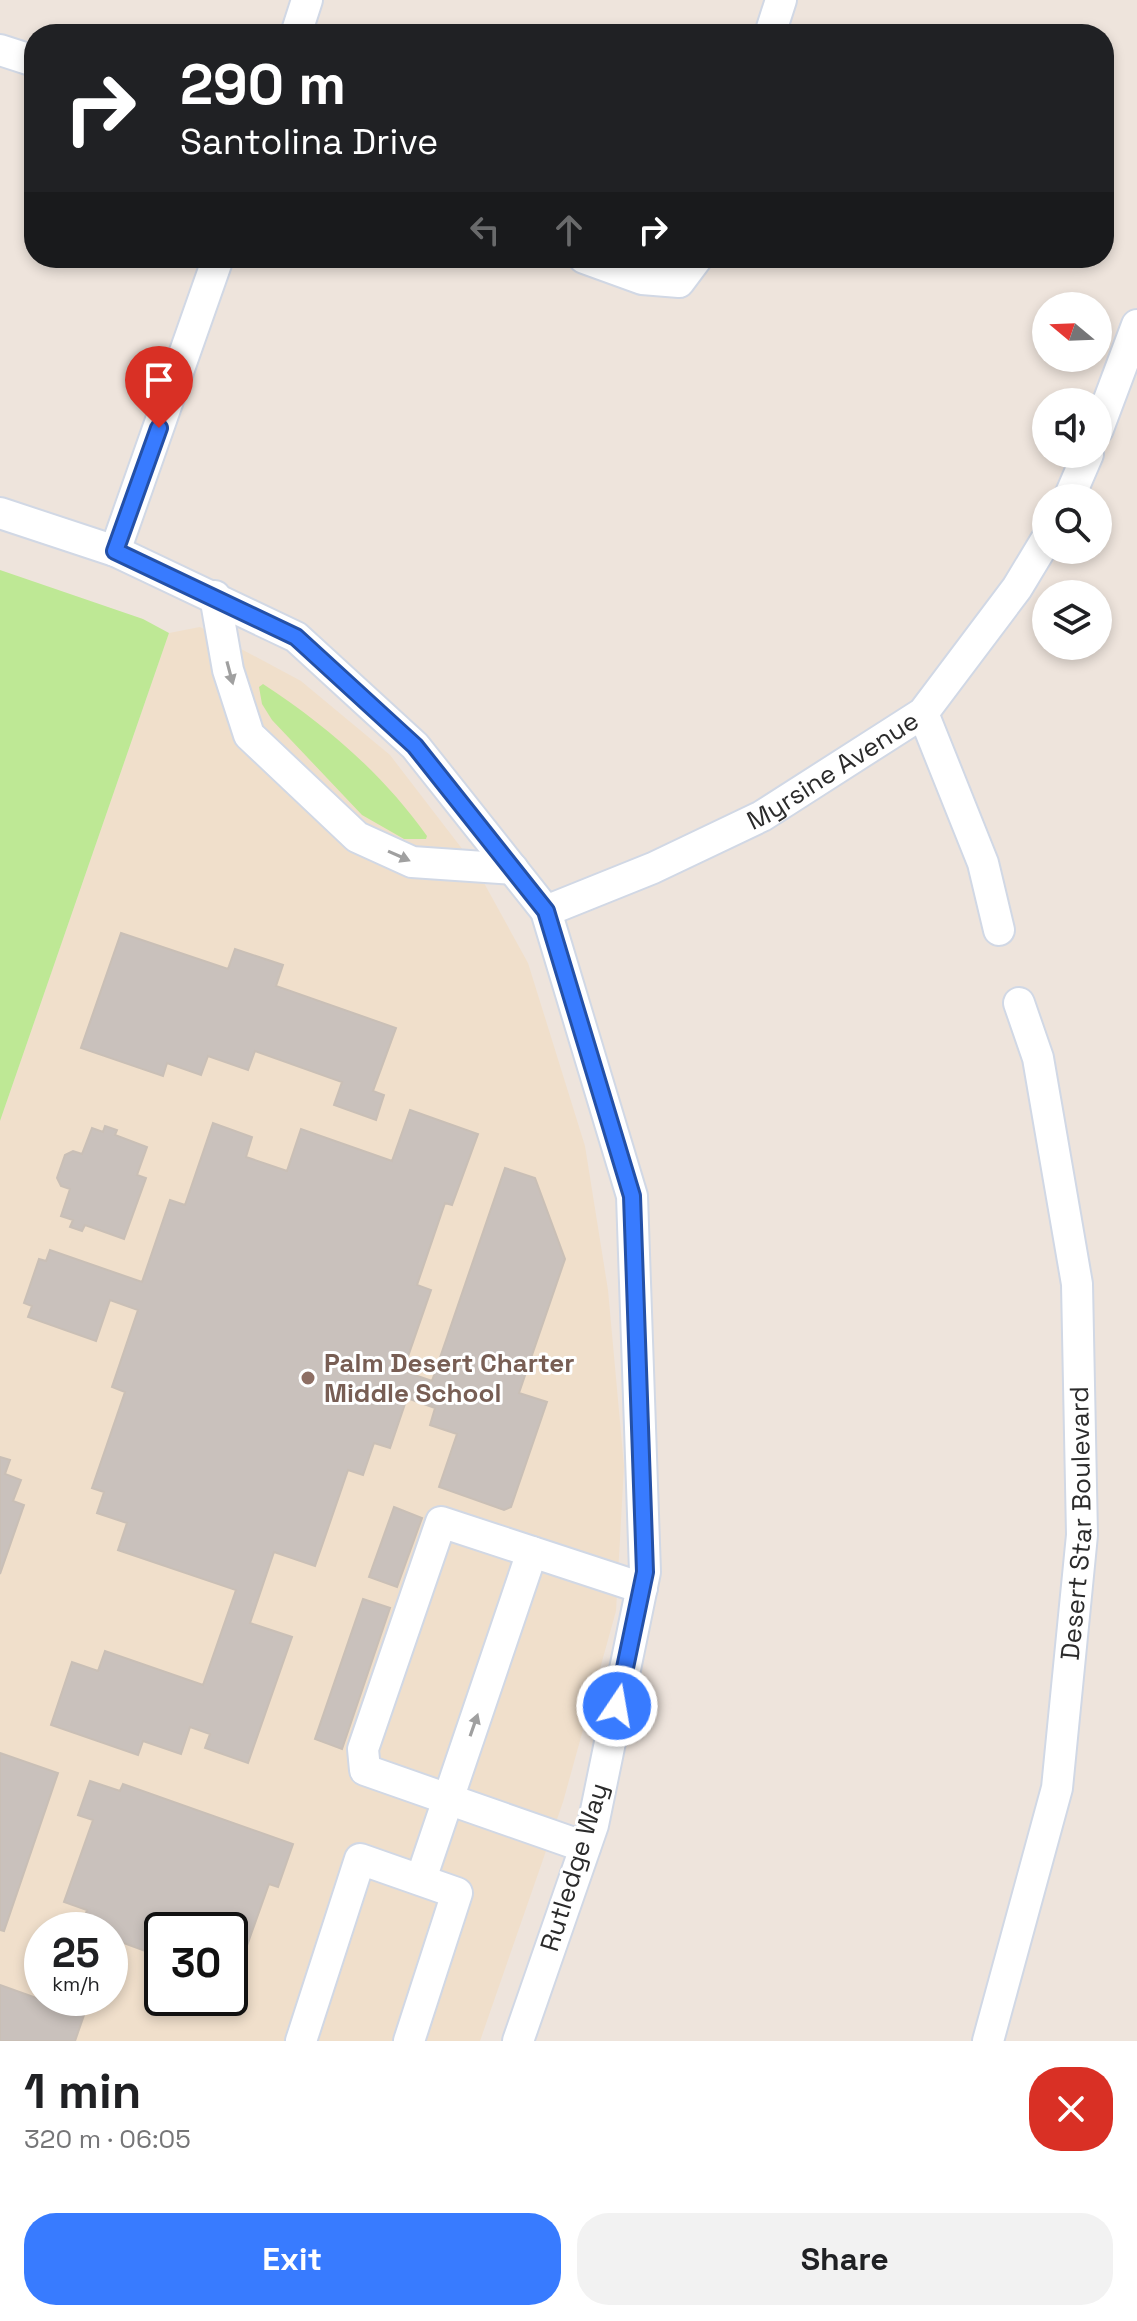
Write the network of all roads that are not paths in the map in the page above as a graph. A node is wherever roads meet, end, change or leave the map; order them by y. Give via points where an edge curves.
1 (307, 0) edge
2 (781, 0) edge
3 (299, 24) edge
4 (773, 24) edge
5 (0, 50) edge
6 (24, 58) edge
7 (214, 268) edge
8 (612, 268) edge
9 (690, 268) edge
10 (1137, 325) edge
11 (1112, 392) edge
12 (0, 513) edge
13 (115, 551) junction
14 (1032, 563) edge
15 (215, 596) junction
16 (923, 713) junction
17 (513, 869) junction
18 (546, 911) junction
19 (999, 930) dead end
20 (1019, 1003) dead end
21 (532, 1552) junction
22 (642, 1588) junction
23 (449, 1799) junction
24 (585, 1847) junction
25 (421, 1879) junction
26 (301, 2041) edge
27 (409, 2041) edge
28 (518, 2041) edge
29 (988, 2041) edge

1 - 3 street
2 - 4 street
5 - 6 street
7 - 13 street
8 - 9 street via 642,279 679,282
10 - 11 street
12 - 13 street, Rutledge Way
13 - 15 street, Rutledge Way
14 - 16 street, Myrsine Avenue
15 - 17 street, Rutledge Way via 296,637 405,736
15 -> 17 street via 228,670 249,735 357,837 412,862
16 - 18 street, Myrsine Avenue via 762,816
16 - 19 street via 983,863
17 - 18 street, Rutledge Way
18 - 22 street, Rutledge Way via 632,1196
20 - 29 street, Desert Star Boulevard via 1038,1058 1077,1284 1082,1535 1057,1788
21 - 22 street
23 -> 21 street
21 - 23 street via 441,1522 363,1749 365,1770
22 - 24 street, Rutledge Way
23 - 24 street
23 - 25 street
24 - 28 street, Rutledge Way
25 - 26 street via 360,1859
25 - 27 street via 457,1893

